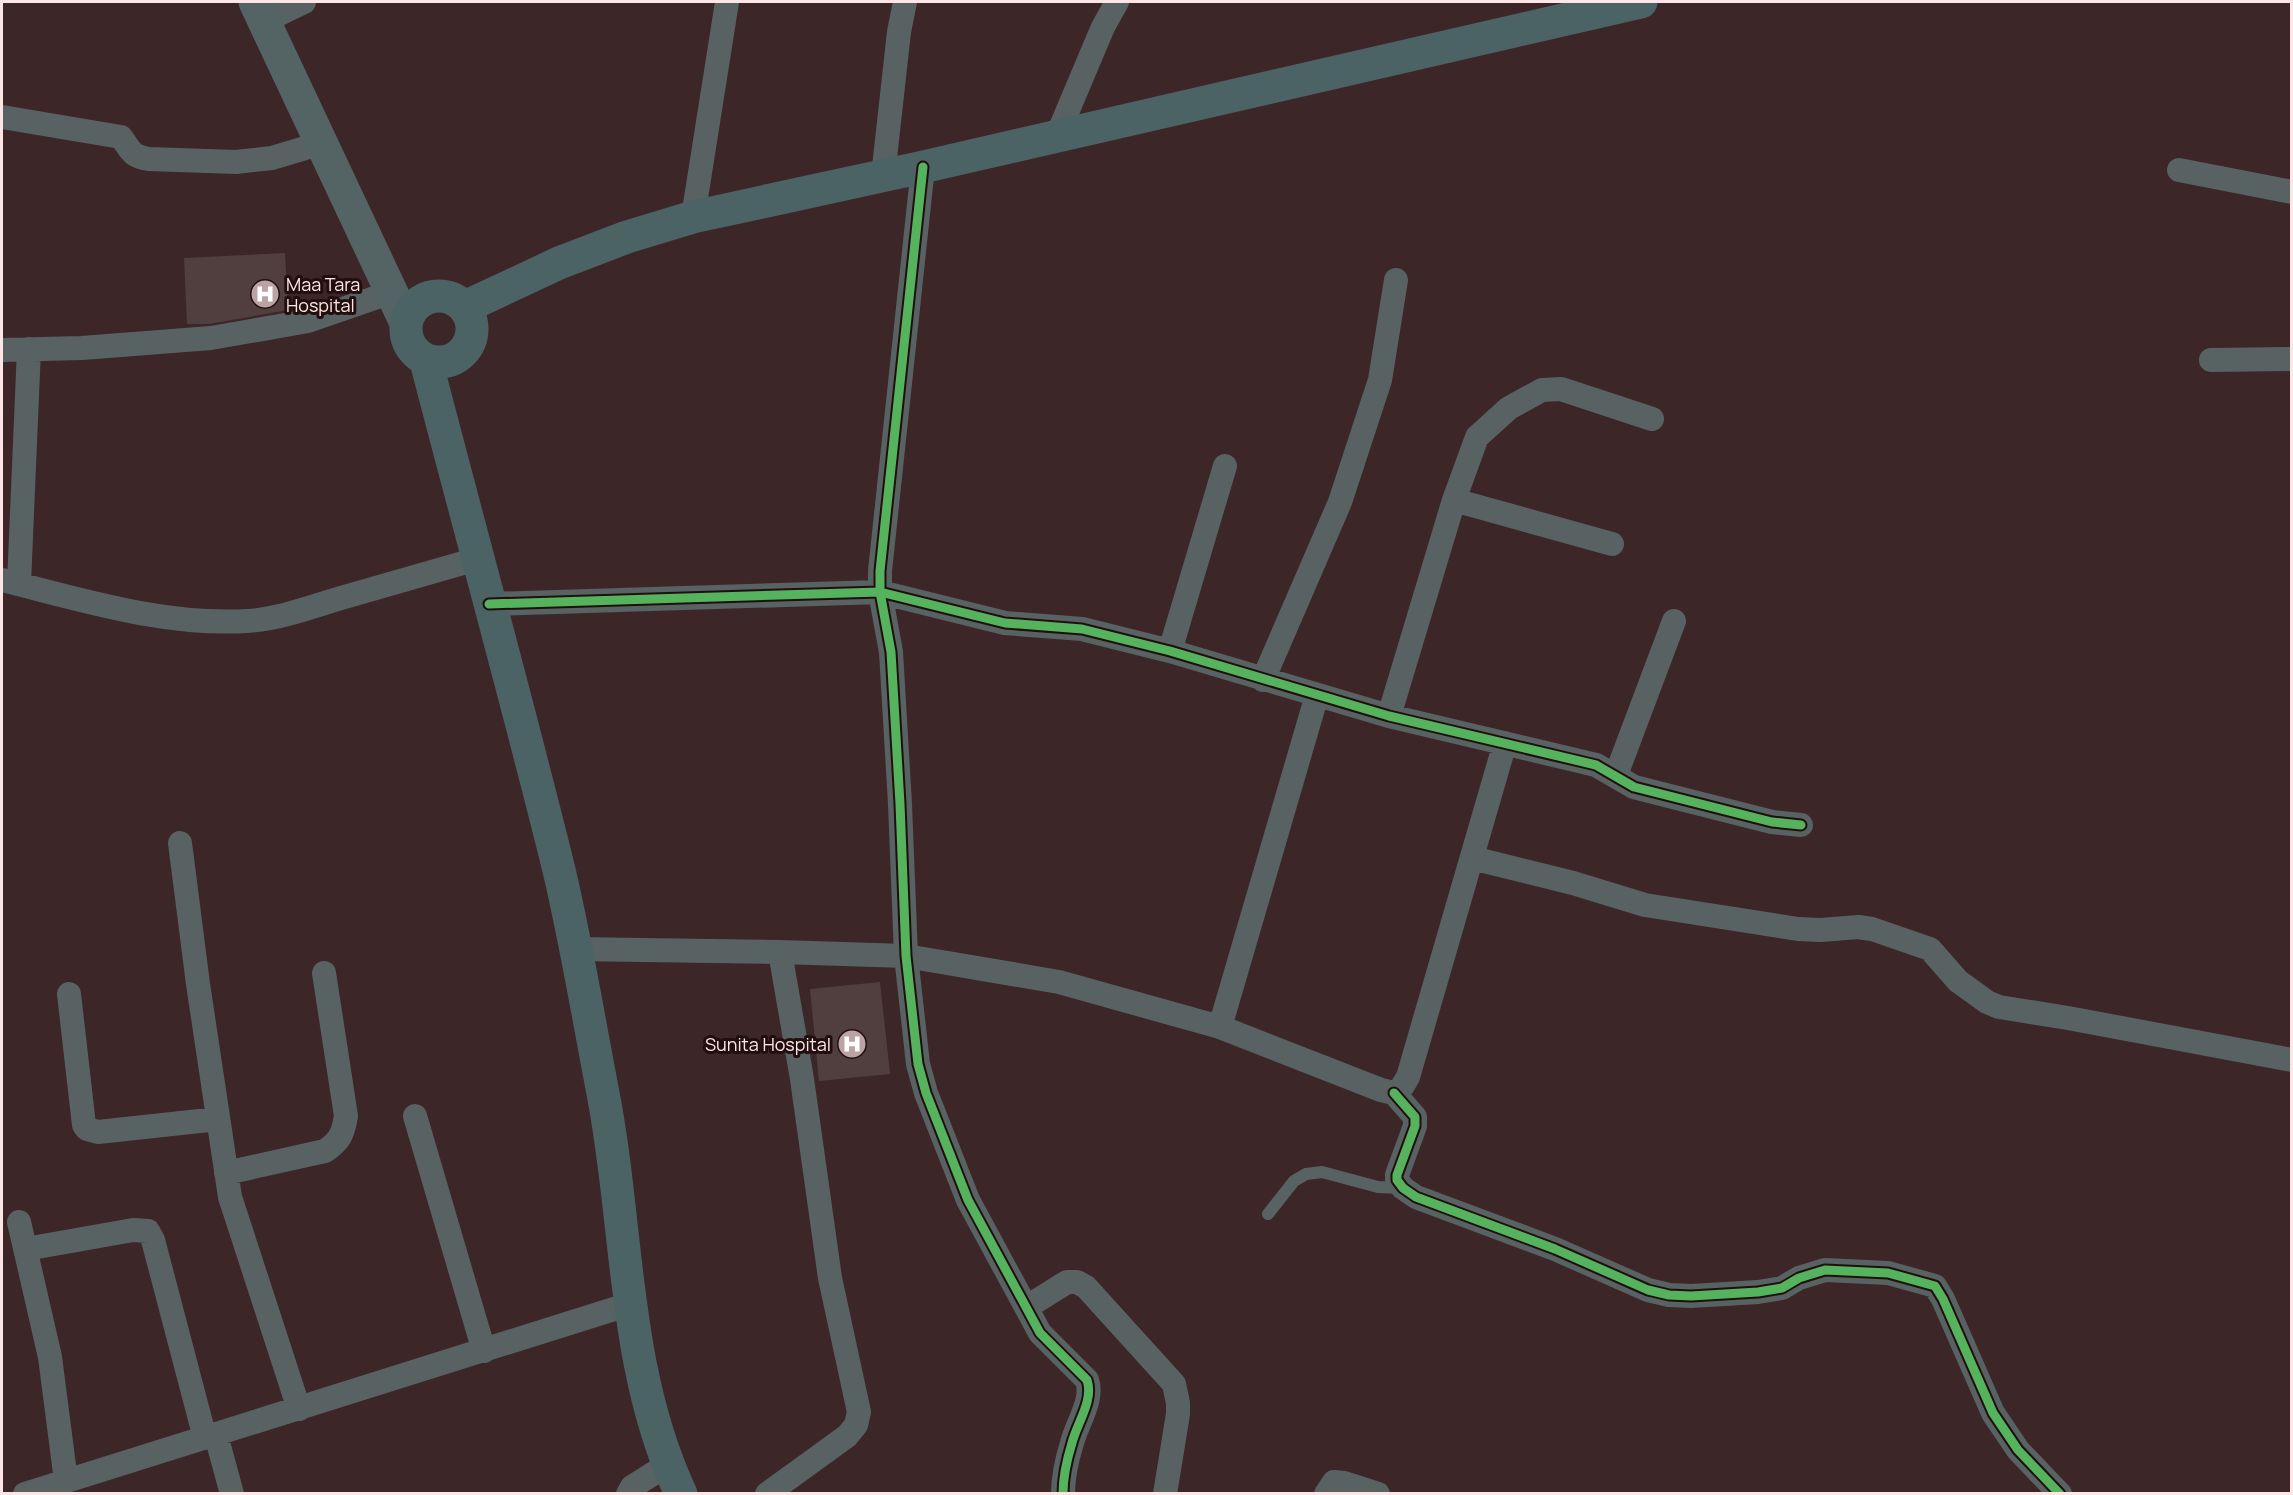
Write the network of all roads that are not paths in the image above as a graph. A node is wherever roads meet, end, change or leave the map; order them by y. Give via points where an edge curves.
1 (304, 2) edge
2 (727, 2) edge
3 (905, 2) edge
4 (1117, 2) edge
5 (1624, 3) edge
6 (260, 11) edge
7 (2, 117) edge
8 (1057, 136) junction
9 (322, 143) junction
10 (922, 167) junction
11 (2179, 170) dead end
12 (883, 176) junction
13 (2292, 192) edge
14 (693, 217) junction
15 (1396, 280) dead end
16 (392, 292) junction
17 (465, 307) junction
18 (406, 323) junction
19 (2, 350) edge
20 (29, 350) junction
21 (2292, 358) edge
22 (2211, 360) dead end
23 (426, 361) junction
24 (1652, 419) dead end
25 (1225, 466) dead end
26 (1454, 500) junction
27 (1612, 544) dead end
28 (477, 559) junction
29 (10, 582) edge
30 (880, 592) junction
31 (489, 604) junction
32 (1674, 621) dead end
33 (1170, 651) junction
34 (1263, 680) junction
35 (1317, 695) junction
36 (1389, 716) junction
37 (1505, 743) junction
38 (1616, 775) junction
39 (1801, 825) dead end
40 (180, 843) dead end
41 (1472, 858) junction
42 (575, 949) junction
43 (780, 952) junction
44 (906, 956) junction
45 (324, 973) dead end
46 (69, 994) dead end
47 (1220, 1027) junction
48 (2292, 1060) edge
49 (1394, 1093) junction
50 (415, 1116) dead end
51 (218, 1119) junction
52 (226, 1173) junction
53 (1403, 1188) junction
54 (1268, 1214) dead end
55 (20, 1222) dead end
56 (26, 1249) junction
57 (630, 1304) junction
58 (1027, 1307) junction
59 (484, 1351) junction
60 (299, 1409) junction
61 (211, 1437) junction
62 (674, 1479) edge
63 (66, 1481) junction
64 (25, 1494) edge
65 (232, 1494) edge
66 (628, 1494) edge
67 (767, 1494) edge
68 (1063, 1494) edge
69 (1165, 1494) edge
70 (1326, 1494) edge
71 (1378, 1494) edge
72 (2060, 1494) edge

1 - 6 street
2 - 14 street
3 - 12 street
4 - 8 street
5 - 8 highway
6 - 9 main road
7 - 9 street via 121,137 130,152 149,159 236,162 272,158
8 - 10 highway
9 - 16 main road
10 - 12 highway
10 - 30 street
11 - 13 street
12 - 14 highway
14 - 17 highway via 559,263
15 - 34 street via 1380,380 1340,502
16 - 18 main road
16 - 20 street via 308,321 211,338
17 - 18 highway via 453,298 438,295 423,299 412,309
17 - 23 highway via 472,320 473,335 467,349 456,360
18 - 23 highway via 410,345
19 - 20 street
20 - 29 street
21 - 22 street
23 - 28 highway
24 - 26 street via 1561,389 1542,390 1509,408 1477,437
25 - 33 street
26 - 27 street
26 - 36 street
28 - 29 street via 251,621 181,620 104,606
28 - 31 highway
30 - 31 street
30 - 33 street via 1005,623 1068,626
30 - 44 street via 891,652
31 - 42 highway
32 - 38 street
33 - 34 street
34 - 35 street
35 - 36 street
35 - 47 street
36 - 37 street
37 - 38 street via 1596,765
37 - 41 street
38 - 39 street via 1634,788 1772,822
40 - 51 street
41 - 48 street via 1645,905 1798,929 1872,929 1930,949 1958,981 1999,1007
41 - 49 street via 1408,1077
42 - 43 street
42 - 57 highway via 608,1113
43 - 44 street
43 - 67 street via 830,1278 859,1412 856,1425 847,1436
44 - 47 street via 1059,982
44 - 58 street via 918,1064 926,1093 968,1200
45 - 52 street via 346,1116 343,1134 324,1151
46 - 51 street via 87,1130
47 - 49 street
49 - 53 street via 1415,1117 1397,1175
50 - 59 street
51 - 52 street
52 - 60 street via 230,1197
53 - 54 lane via 1378,1187 1322,1172 1306,1173
53 - 72 street via 1416,1197 1669,1295 1782,1288 1825,1270 1888,1273 1935,1286 1993,1413 2018,1450
55 - 56 street
56 - 61 street via 133,1230 148,1231
56 - 63 street via 50,1357
57 - 59 street
57 - 62 highway via 643,1384
58 - 68 street via 1040,1333 1089,1386 1063,1479
58 - 69 street via 1066,1282 1077,1282 1086,1287 1174,1384 1178,1414
59 - 60 street
60 - 61 street
61 - 63 street
61 - 65 street
62 - 66 street via 632,1487
63 - 64 street
70 - 71 street via 1334,1482

